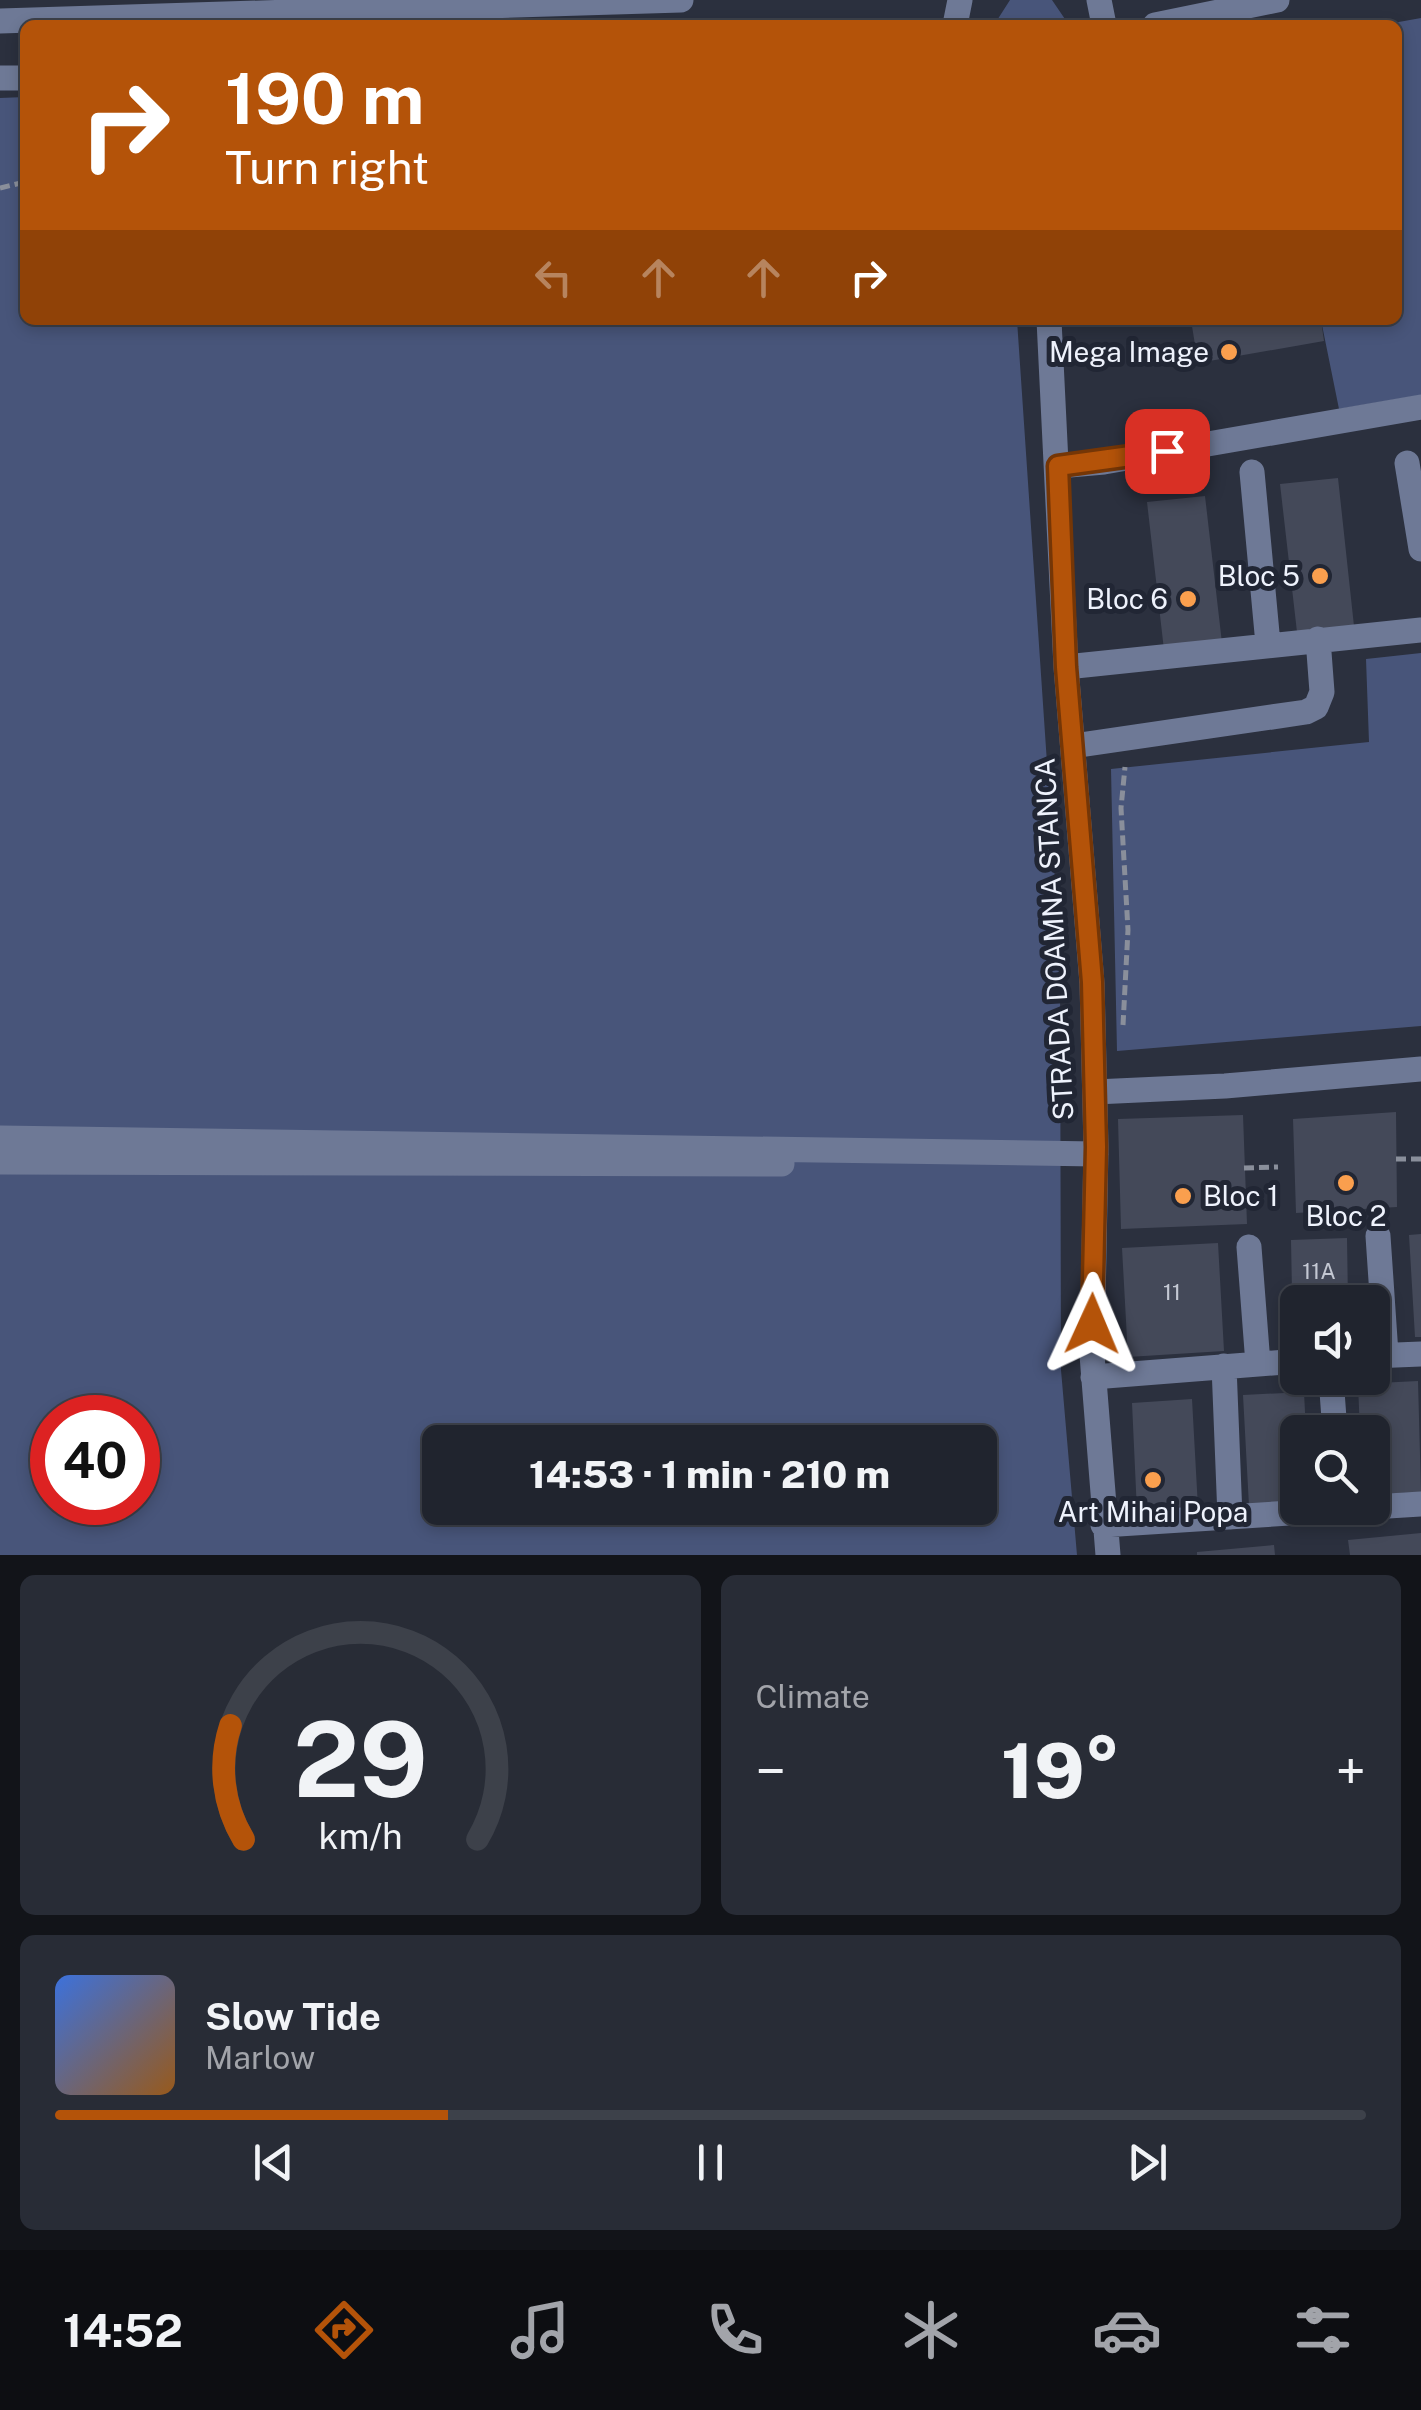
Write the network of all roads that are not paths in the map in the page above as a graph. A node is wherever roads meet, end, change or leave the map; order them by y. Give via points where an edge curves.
1 (681, 0) edge
2 (1278, 0) edge
3 (4, 14) edge
4 (92, 14) edge
5 (294, 18) edge
6 (1180, 20) edge
7 (1049, 325) edge
8 (1421, 408) edge
9 (1408, 462) dead end
10 (1058, 466) junction
11 (1252, 472) dead end
12 (1421, 548) edge
13 (1421, 630) edge
14 (1318, 638) junction
15 (1268, 644) junction
16 (1066, 667) junction
17 (1073, 746) junction
18 (1421, 1069) edge
19 (1095, 1092) junction
20 (0, 1138) edge
21 (1096, 1154) junction
22 (1040, 1156) junction
23 (0, 1162) edge
24 (1378, 1236) dead end
25 (1250, 1247) dead end
26 (1379, 1285) edge
27 (1421, 1354) edge
28 (1390, 1355) edge
29 (1280, 1362) edge
30 (1258, 1364) junction
31 (1224, 1366) junction
32 (1093, 1377) junction
33 (1421, 1504) edge
34 (1390, 1506) edge
35 (1280, 1513) edge
36 (1230, 1517) junction
37 (1103, 1525) junction
38 (1108, 1555) edge

1 - 5 street
2 - 6 street
3 - 4 street
4 - 5 street
7 - 10 street, STRADA DOAMNA STANCA
8 - 10 street
9 - 12 street
10 - 16 street, STRADA DOAMNA STANCA
11 - 15 street
13 - 14 street
14 - 15 street
14 - 17 street via 1322,692 1306,712
15 - 16 street
16 - 17 street, STRADA DOAMNA STANCA
17 - 19 street, STRADA DOAMNA STANCA
18 - 19 street
19 - 21 street, STRADA DOAMNA STANCA
20 - 22 street via 1024,1150
21 - 22 street
21 - 32 street, STRADA DOAMNA STANCA
22 - 23 street via 1024,1165
24 - 26 street
25 - 30 street
27 - 28 street
29 - 30 street
30 - 31 street
31 - 32 street
31 - 36 street
32 - 37 street, STRADA DOAMNA STANCA
33 - 34 street
35 - 36 street
36 - 37 street
37 - 38 street, STRADA DOAMNA STANCA

